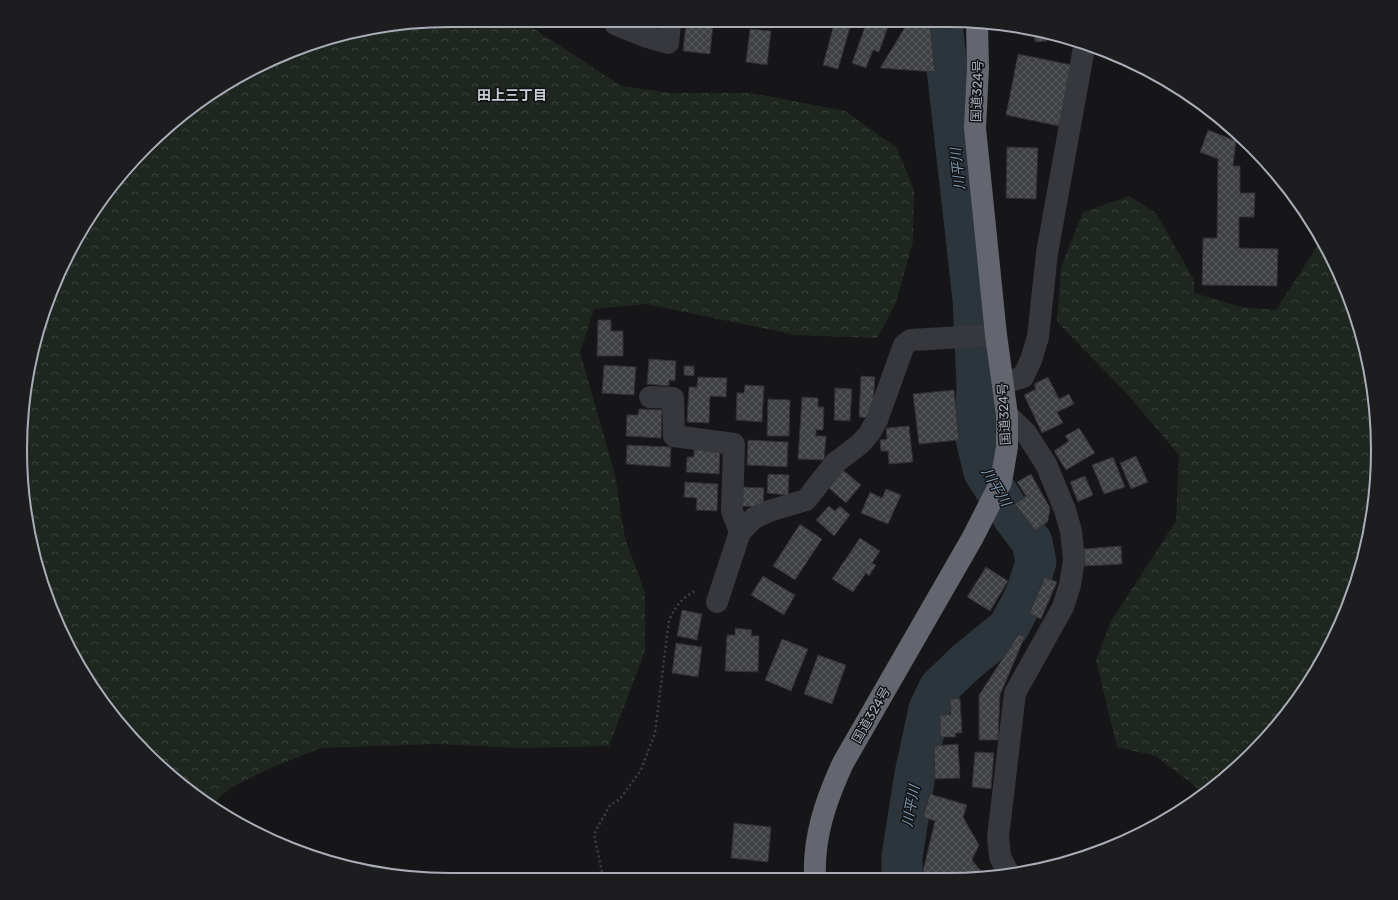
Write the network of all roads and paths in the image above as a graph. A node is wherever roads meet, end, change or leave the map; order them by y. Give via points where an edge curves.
1 (622, 27) edge
2 (670, 27) edge
3 (977, 28) edge
4 (1084, 49) edge
5 (996, 335) junction
6 (1004, 383) junction
7 (650, 397) dead end
8 (1007, 415) junction
9 (740, 532) junction
10 (725, 578) junction
11 (717, 602) dead end
12 (1006, 869) edge
13 (602, 873) edge
14 (815, 873) edge

1 - 2 street via 668,43
3 - 5 highway, 国道324号 via 976,128
4 - 6 street via 1047,253 1038,337 1023,377
5 - 6 highway, 国道324号
5 - 9 street via 911,340 904,345 877,420 869,434 835,463 806,500 754,518
6 - 8 highway, 国道324号
7 - 9 street via 673,398 674,436 734,444 732,511
8 - 12 street via 1026,433 1046,464 1065,510 1071,531 1074,560 1063,607 1015,693 998,837 1000,857
8 - 14 highway, 国道324号 via 1007,447 1001,482 973,537 843,763 828,796 821,822 814,857
9 - 10 street
10 - 11 street
10 - 13 path via 687,595 676,605 669,620 655,733 641,770 620,799 610,805 594,834

